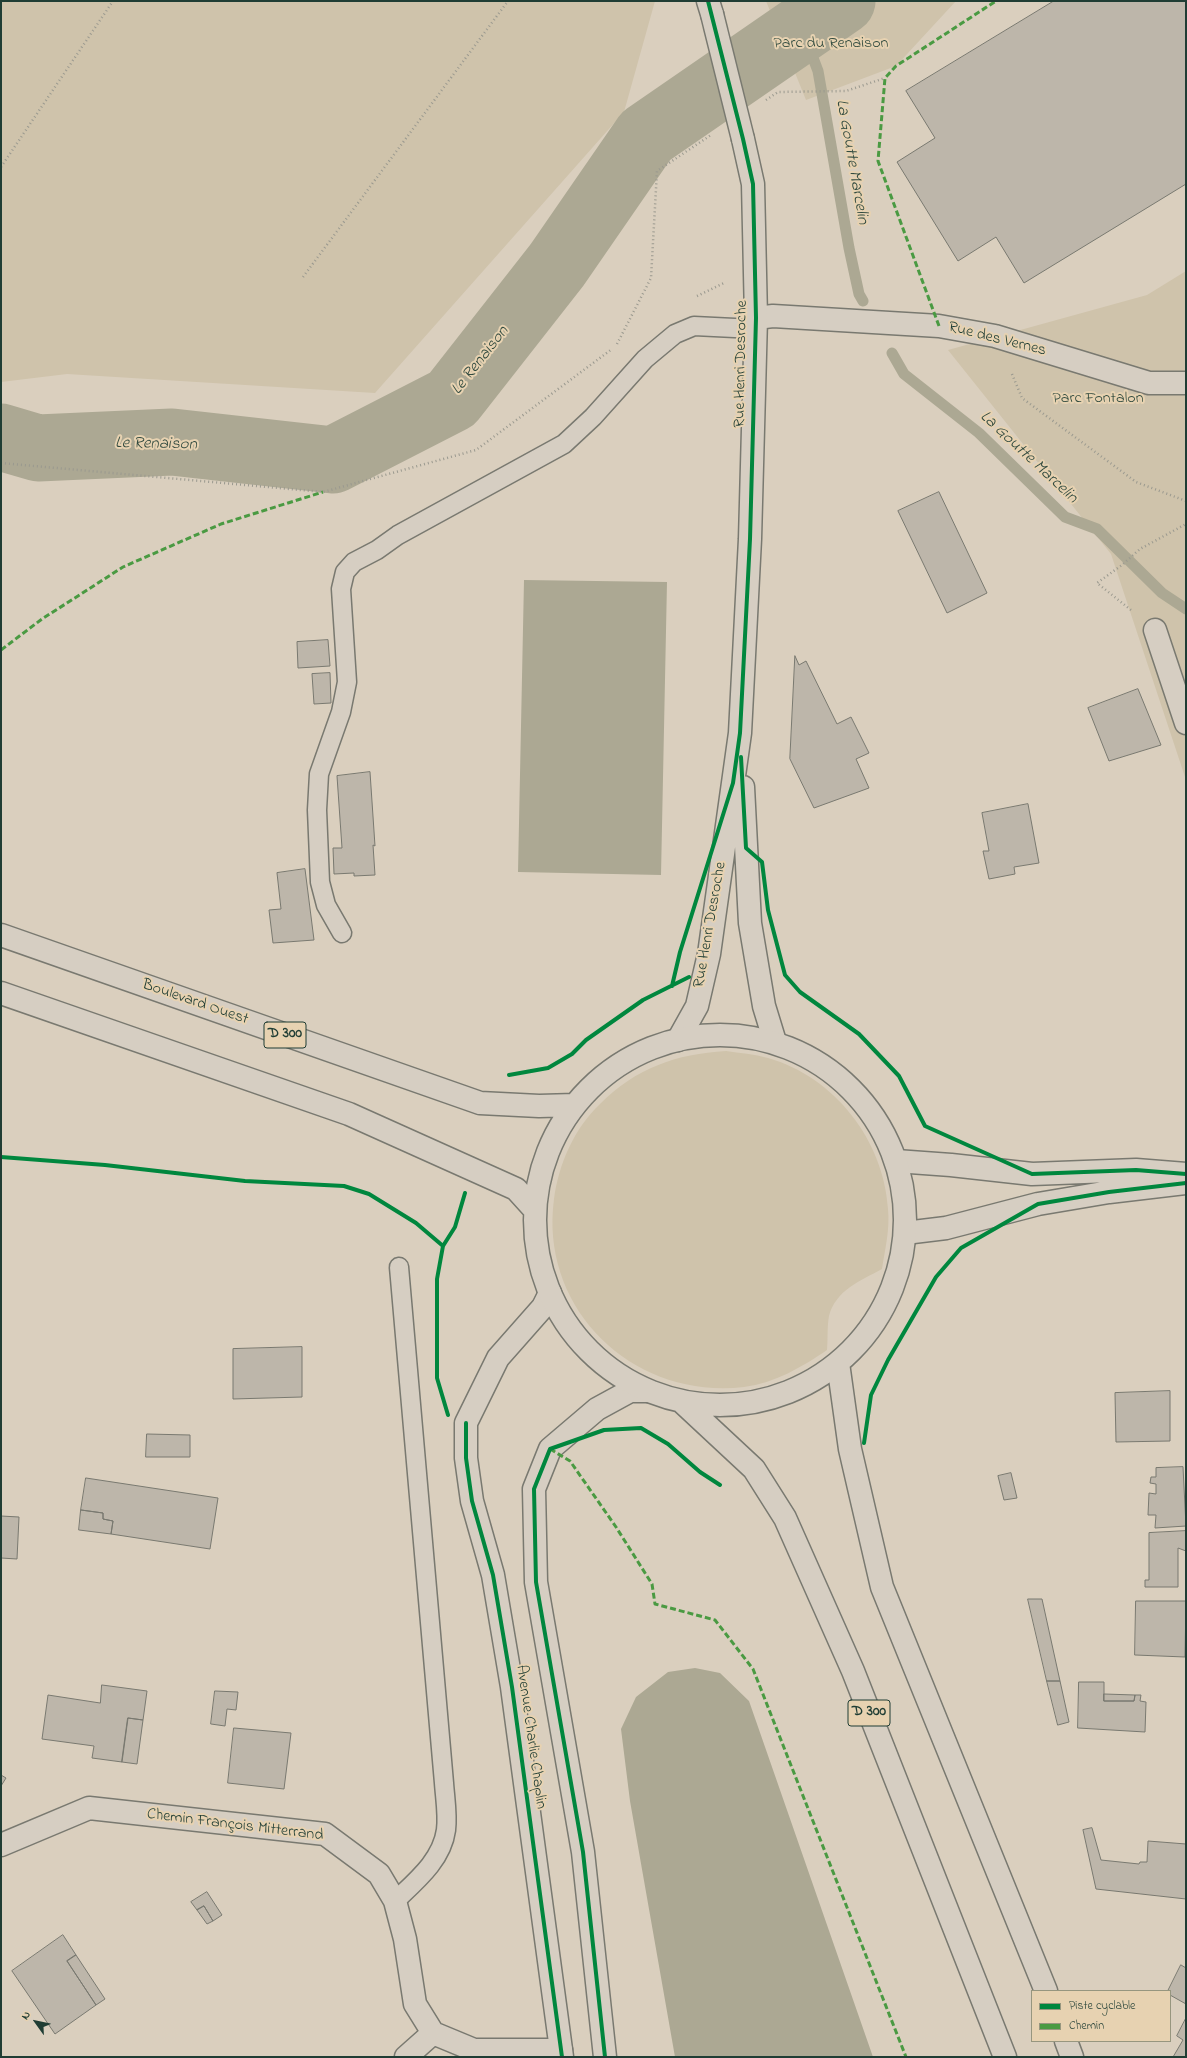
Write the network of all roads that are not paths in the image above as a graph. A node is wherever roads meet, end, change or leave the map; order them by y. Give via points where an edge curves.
1 (710, 8) edge
2 (756, 323) junction
3 (1186, 383) edge
4 (1155, 630) road end
5 (1186, 724) edge
6 (740, 733) junction
7 (342, 933) dead end
8 (1, 935) edge
9 (1, 992) edge
10 (678, 1040) junction
11 (775, 1042) junction
12 (575, 1105) junction
13 (896, 1161) junction
14 (1186, 1174) edge
15 (1186, 1183) edge
16 (535, 1210) junction
17 (905, 1233) junction
18 (399, 1267) dead end
19 (550, 1293) junction
20 (838, 1363) junction
21 (648, 1391) junction
22 (681, 1401) junction
23 (1, 1845) edge
24 (395, 1901) junction
25 (1046, 1990) edge
26 (433, 2033) junction
27 (1066, 2042) edge
28 (561, 2054) edge
29 (406, 2057) edge
30 (605, 2057) edge
31 (1005, 2057) edge
32 (1072, 2057) edge

1 - 2 main road, Rue Henri Desroche, bridge via 753,184
2 - 3 main road, Rue des Vernes via 773,316 940,326 995,336 1149,383
2 - 6 main road, Rue Henri Desroche via 750,539
2 - 7 lane via 694,326 675,334 645,359 593,417 564,444 398,535 354,562 345,572 341,589 347,682 341,712 319,774 317,810 320,882 326,905
4 - 5 main road
6 - 10 main road, Rue Henri Desroche via 709,954 697,1006
6 - 11 main road, Rue Henri Desroche via 750,922 764,1006
8 - 12 main road, Boulevard Ouest / D 300 via 480,1103
9 - 16 main road via 349,1114 516,1189
10 - 11 main road via 702,1035 726,1035
10 - 12 main road via 639,1054 604,1076
11 - 13 main road via 815,1060 850,1087 877,1121
12 - 16 main road via 547,1154
13 - 14 main road via 1032,1174 1136,1170
13 - 17 main road via 906,1209
15 - 17 main road via 1038,1204 946,1228
16 - 19 main road via 537,1245
17 - 20 main road via 899,1270 885,1305 864,1337
18 - 24 lane via 446,1829 440,1851 422,1876
19 - 21 main road via 567,1324 589,1352 616,1374
19 - 28 main road, Avenue Charlie Chaplin via 543,1307 498,1358 466,1423 466,1458 472,1501 493,1575 512,1687
20 - 22 main road via 810,1382 780,1395 747,1403 721,1405
20 - 25 main road via 850,1450 882,1588
21 - 22 main road
21 - 30 main road, Avenue Charlie Chaplin via 630,1391 597,1409 550,1449 534,1489 536,1582 583,1852
22 - 31 main road, D 300 via 754,1469 784,1518 853,1671
23 - 24 main road, Chemin François Mitterrand via 89,1808 325,1834 378,1874
24 - 26 main road, Chemin François Mitterrand via 406,1939 415,2004
26 - 28 main road via 474,2050
26 - 29 main road
27 - 32 main road

